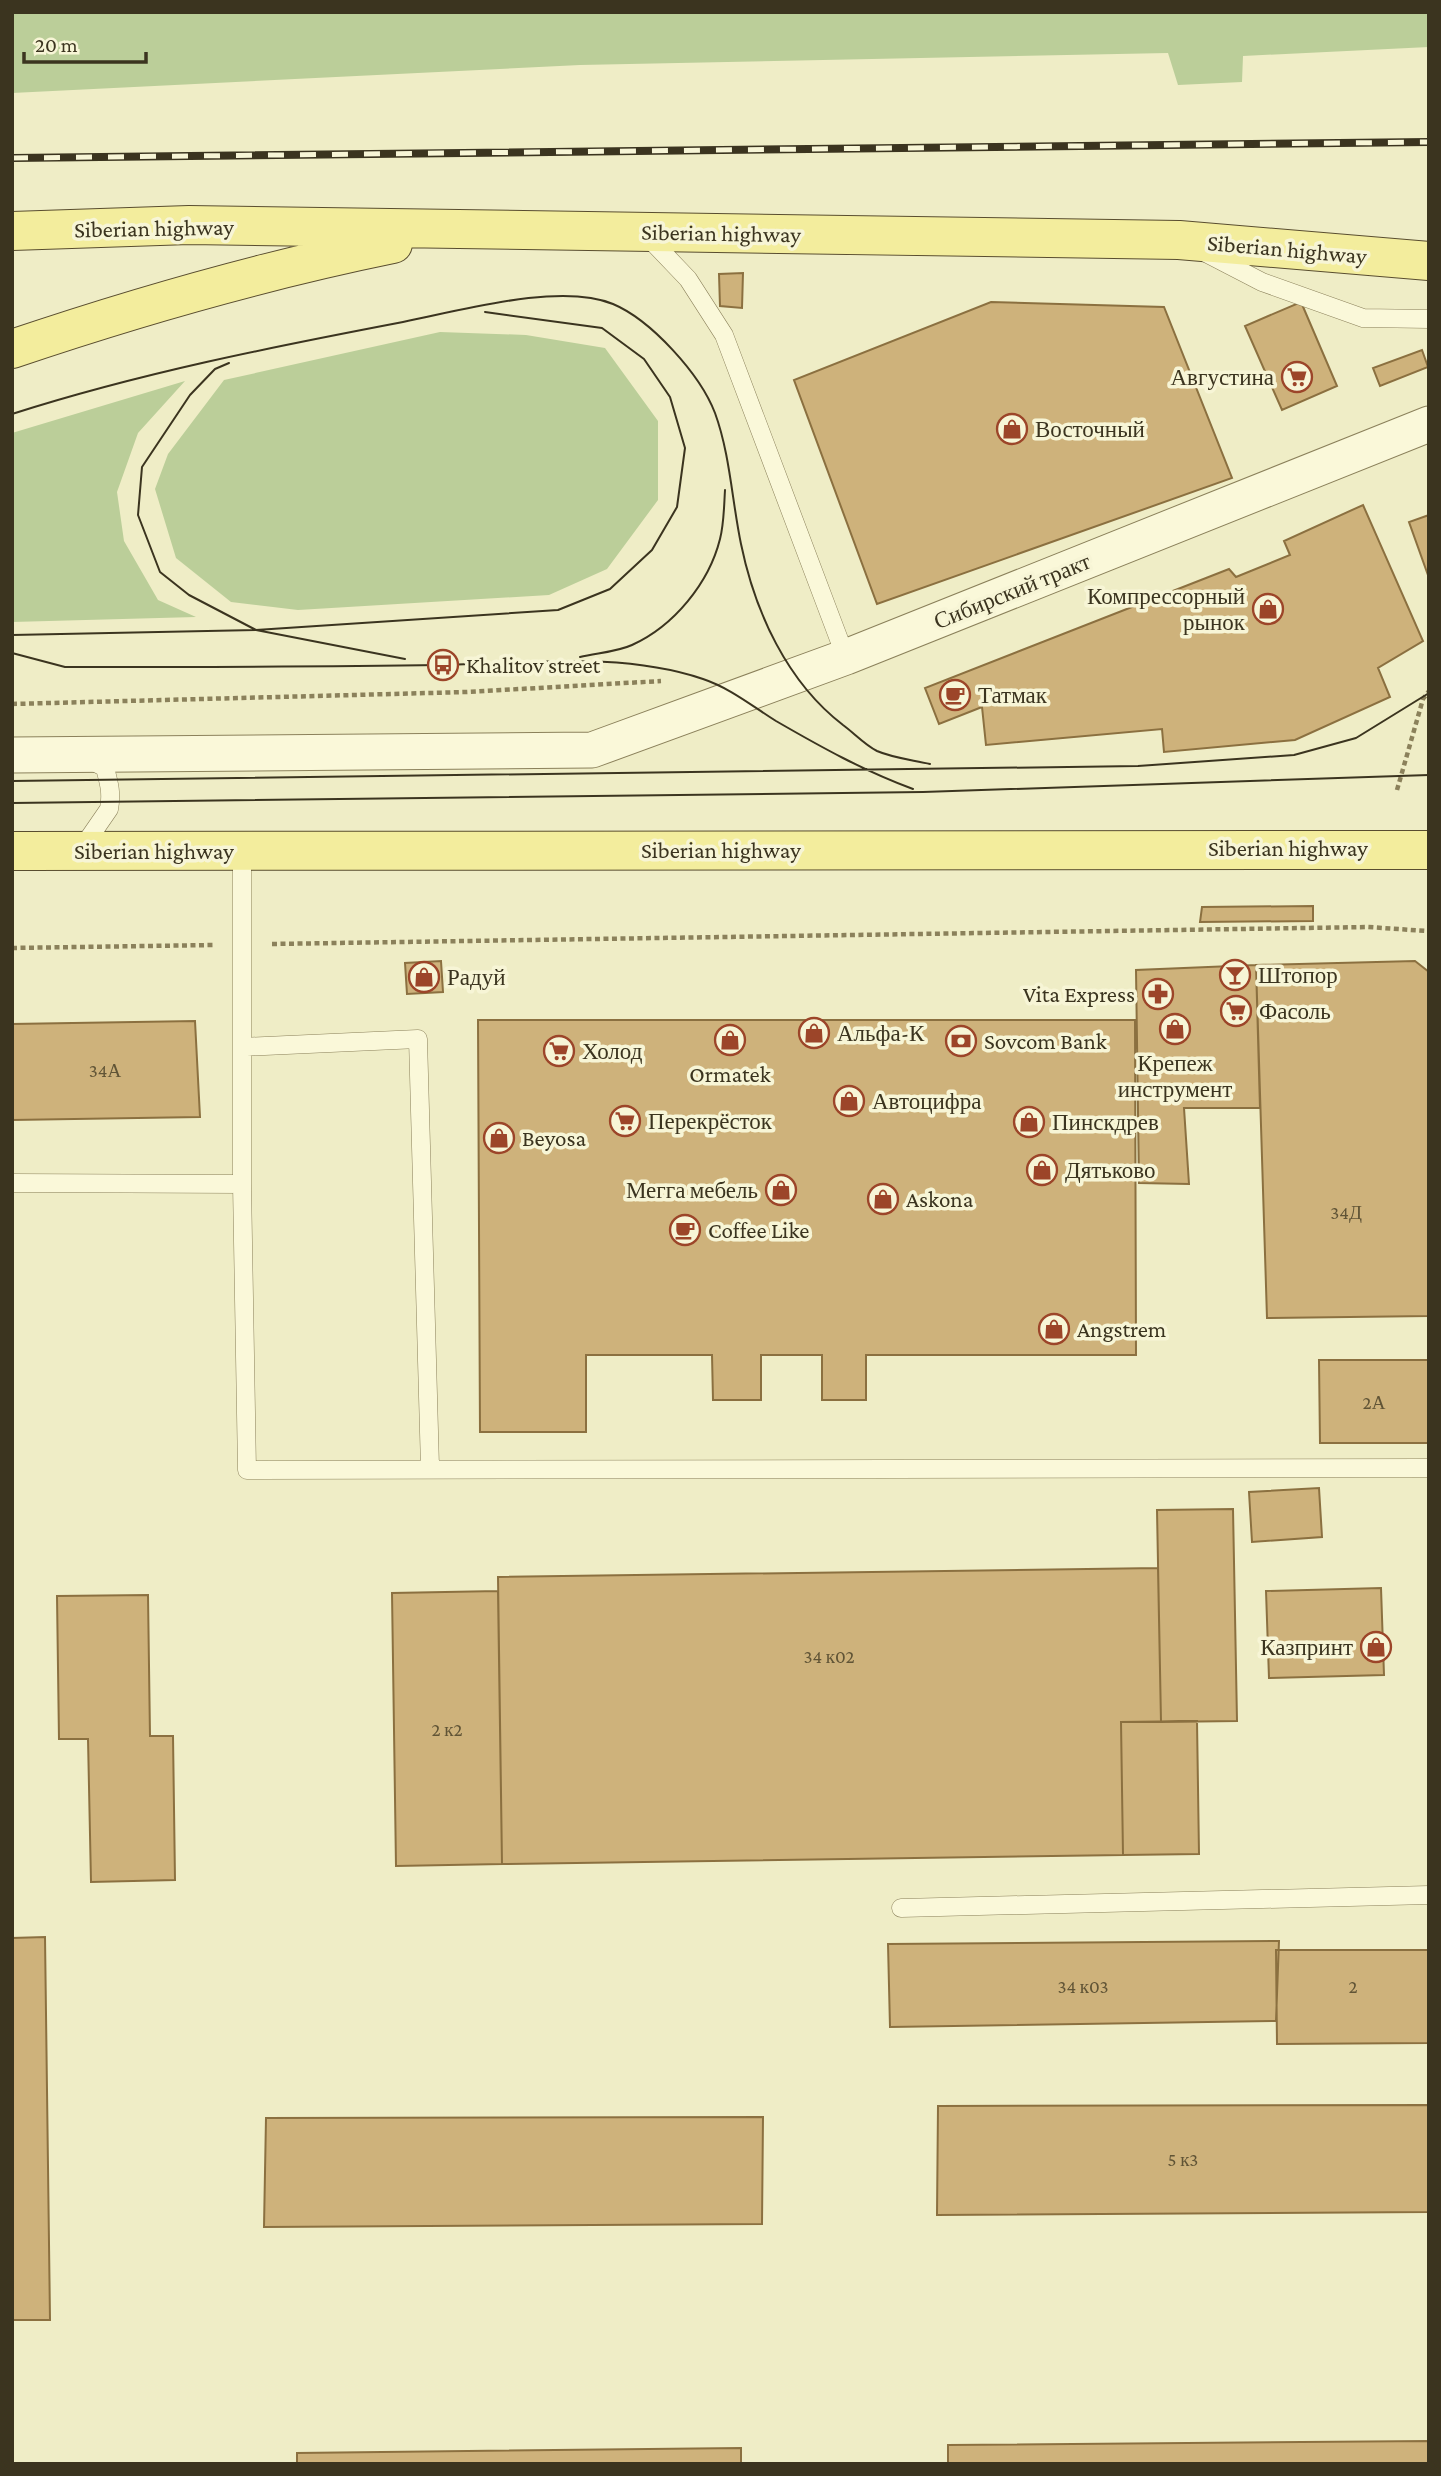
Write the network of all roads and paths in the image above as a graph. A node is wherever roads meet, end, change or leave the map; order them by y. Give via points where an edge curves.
1 (463, 229) junction
2 (12, 231) edge
3 (643, 232) junction
4 (1179, 240) junction
5 (1429, 261) edge
6 (1429, 319) edge
7 (12, 349) edge
8 (1429, 424) edge
9 (843, 650) dead end
10 (675, 680) dead end
11 (1429, 691) edge
12 (12, 704) edge
13 (12, 755) edge
14 (81, 755) junction
15 (1396, 790) dead end
16 (1429, 850) edge
17 (12, 851) edge
18 (80, 851) junction
19 (242, 852) junction
20 (1427, 931) edge
21 (242, 945) junction
22 (12, 948) edge
23 (242, 1047) junction
24 (12, 1183) edge
25 (242, 1184) junction
26 (430, 1467) junction
27 (1429, 1468) edge
28 (1429, 1895) edge
29 (901, 1908) dead end

1 - 2 main road, Siberian highway via 189,226
1 - 3 main road, Siberian highway
1 - 7 main road via 281,268 149,303
3 - 4 main road, Siberian highway
3 - 9 lane via 688,279 724,335
4 - 5 main road, Siberian highway
4 - 6 lane via 1262,282 1363,318
8 - 14 street, Сибирский тракт via 846,657 592,750
10 - 12 path via 467,692
11 - 15 path
13 - 14 street
14 - 18 lane via 105,768 111,791 110,809
16 - 19 main road, Siberian highway
17 - 18 main road, Siberian highway
18 - 19 main road, Siberian highway
19 - 21 lane
20 - 21 path via 1368,927
21 - 22 path
21 - 23 lane
23 - 25 lane
23 - 26 lane via 418,1039
24 - 25 lane
25 - 26 lane via 247,1470
26 - 27 lane
28 - 29 lane

